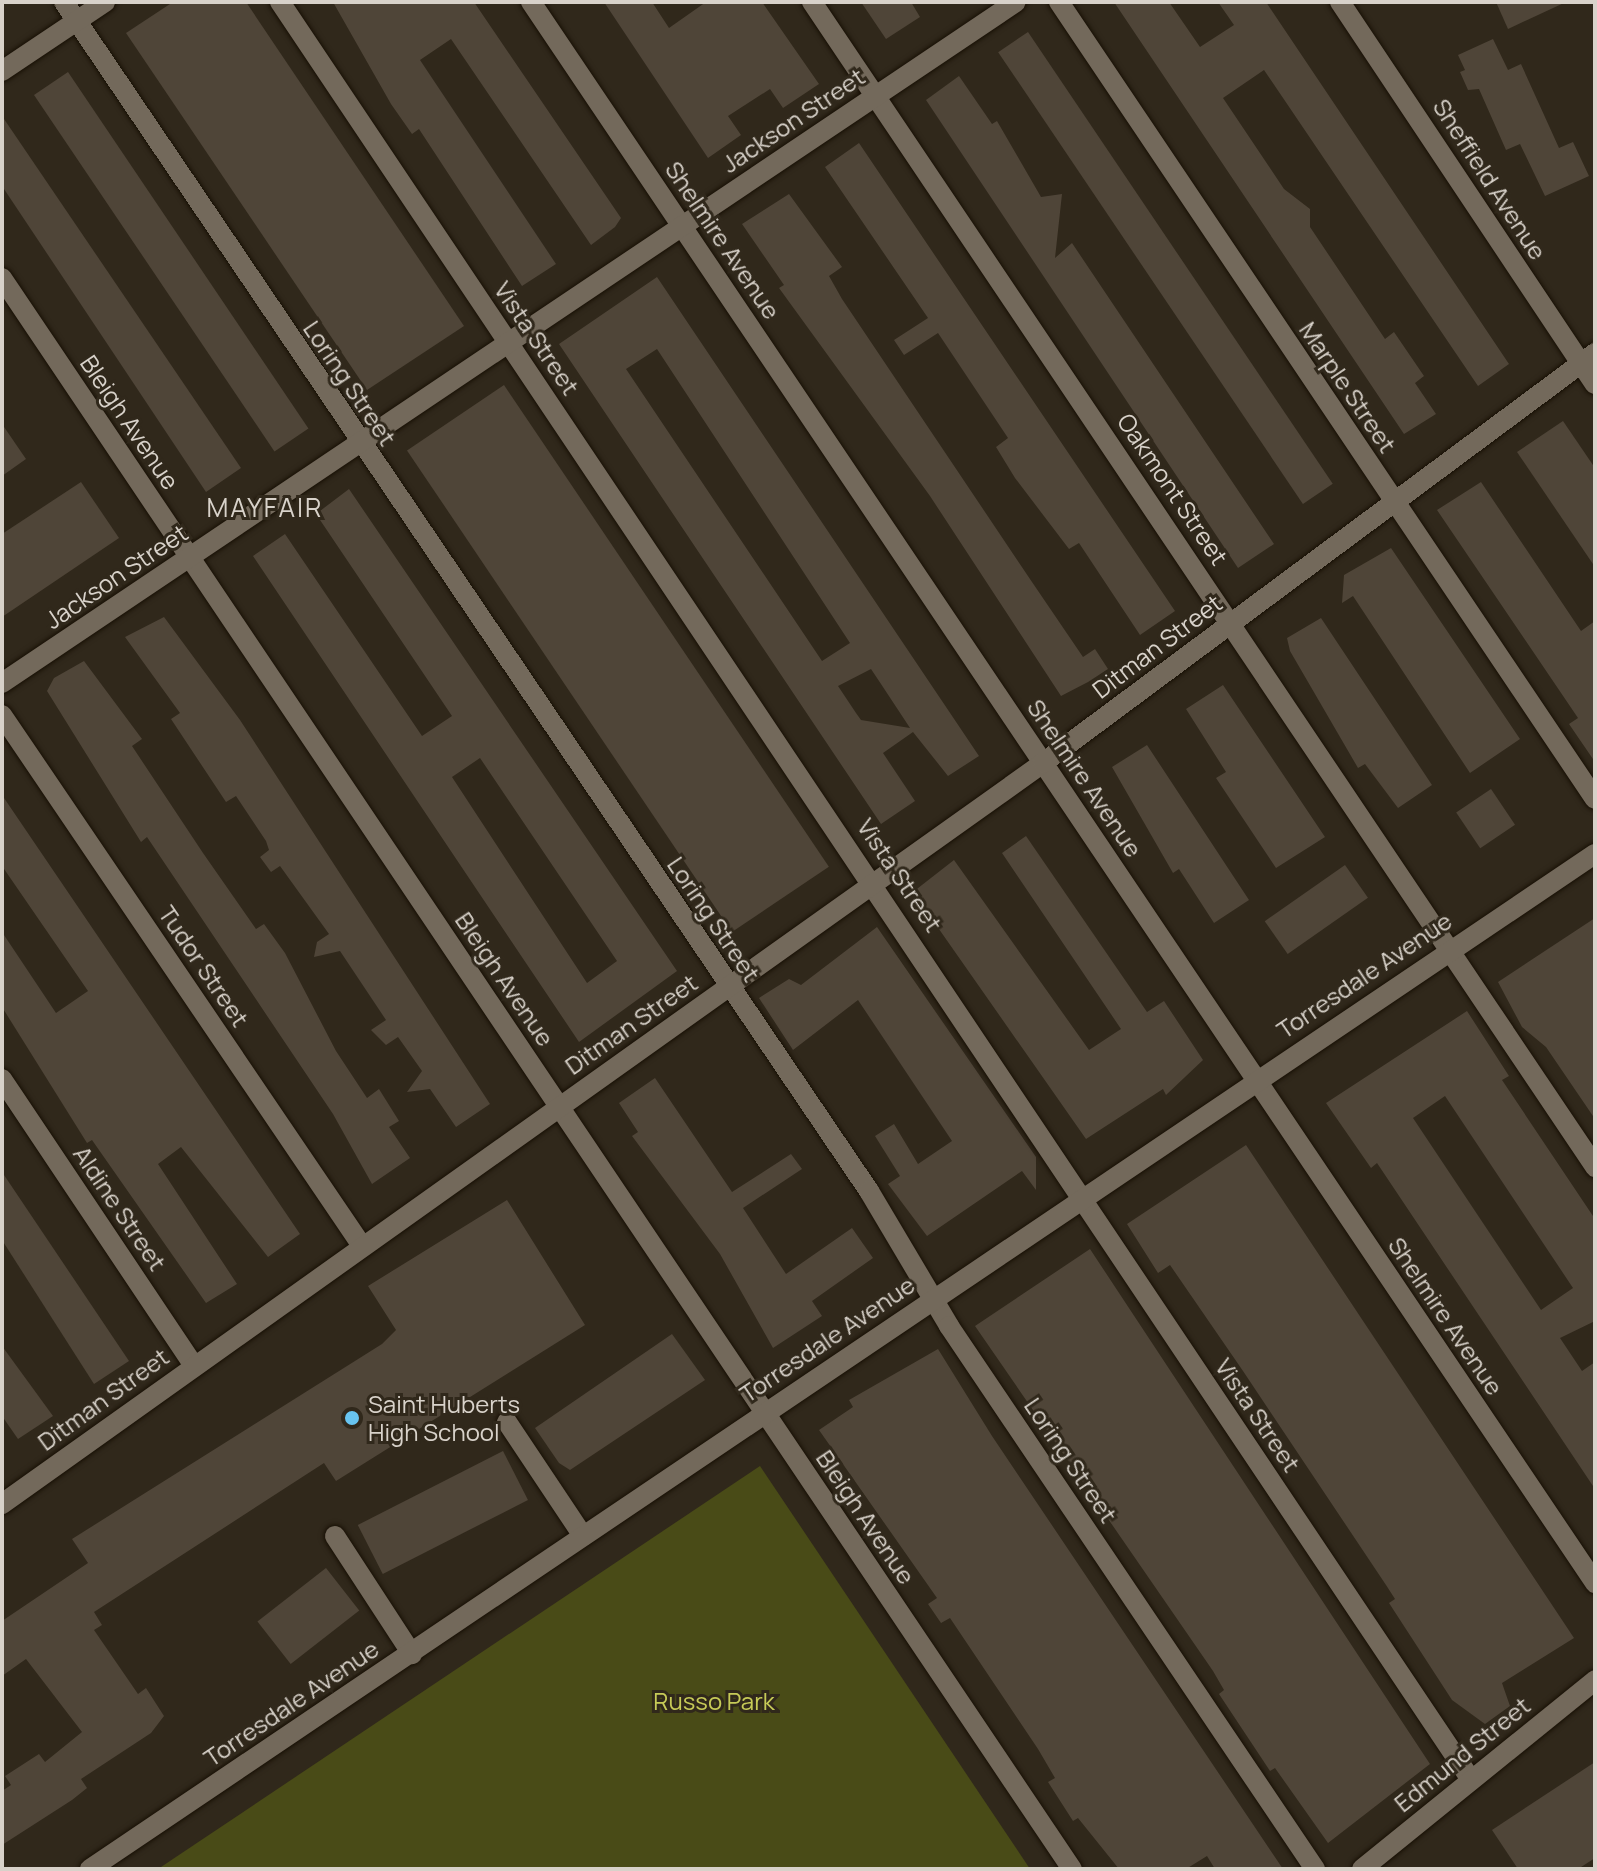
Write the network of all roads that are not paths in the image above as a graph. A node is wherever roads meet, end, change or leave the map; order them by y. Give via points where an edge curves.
1 (64, 2) edge
2 (105, 2) edge
3 (280, 2) edge
4 (531, 2) edge
5 (812, 2) edge
6 (1016, 2) edge
7 (1059, 2) edge
8 (1340, 2) edge
9 (76, 21) junction
10 (2, 71) edge
11 (875, 96) junction
12 (682, 227) junction
13 (2, 278) edge
14 (508, 343) junction
15 (1588, 358) edge
16 (1595, 384) edge
17 (359, 442) junction
18 (1394, 503) junction
19 (190, 558) junction
20 (1232, 623) junction
21 (2, 683) edge
22 (2, 715) edge
23 (1043, 763) junction
24 (1595, 799) edge
25 (1595, 854) edge
26 (874, 881) junction
27 (1448, 948) junction
28 (728, 987) junction
29 (2, 1079) edge
30 (1256, 1080) junction
31 (559, 1107) junction
32 (1595, 1167) edge
33 (1084, 1199) junction
34 (362, 1246) junction
35 (933, 1299) junction
36 (194, 1366) junction
37 (765, 1412) junction
38 (507, 1422) dead end
39 (2, 1504) edge
40 (335, 1536) dead end
41 (583, 1536) junction
42 (1595, 1583) edge
43 (412, 1654) junction
44 (1595, 1680) edge
45 (1471, 1780) junction
46 (90, 1869) edge
47 (1072, 1869) edge
48 (1315, 1869) edge
49 (1362, 1869) edge

1 - 9 street, Loring Street
2 - 9 street
3 - 14 street, Vista Street
4 - 12 street, Shelmire Avenue
5 - 11 street, Oakmont Street
6 - 11 street, Jackson Street
7 - 18 street, Marple Street
8 - 15 street, Sheffield Avenue
9 - 10 street
9 - 17 street, Loring Street
11 - 12 street, Jackson Street
11 - 20 street, Oakmont Street
12 - 14 street, Jackson Street
12 - 23 street, Shelmire Avenue
13 - 19 street, Bleigh Avenue
14 - 17 street, Jackson Street
14 - 26 street, Vista Street
15 - 16 street, Sheffield Avenue
15 - 18 street, Ditman Street
17 - 19 street, Jackson Street
17 - 28 street, Loring Street
18 - 20 street, Ditman Street
18 - 24 street, Marple Street
19 - 21 street, Jackson Street
19 - 31 street, Bleigh Avenue
20 - 23 street, Ditman Street
20 - 27 street, Oakmont Street
22 - 34 street, Tudor Street
23 - 26 street, Ditman Street
23 - 30 street, Shelmire Avenue
25 - 27 street, Torresdale Avenue
26 - 28 street, Ditman Street
26 - 33 street, Vista Street
27 - 30 street, Torresdale Avenue
27 - 32 street, Oakmont Street
28 - 31 street, Ditman Street
28 - 35 street, Loring Street
29 - 36 street, Aldine Street
30 - 33 street, Torresdale Avenue
30 - 42 street, Shelmire Avenue
31 - 34 street, Ditman Street
31 - 37 street, Bleigh Avenue
33 - 35 street, Torresdale Avenue
33 - 45 street, Vista Street
34 - 36 street, Ditman Street
35 - 37 street, Torresdale Avenue
35 - 48 street, Loring Street
36 - 39 street, Ditman Street
37 - 41 street, Torresdale Avenue
37 - 47 street, Bleigh Avenue
38 - 41 street
40 - 43 street
41 - 43 street, Torresdale Avenue
43 - 46 street, Torresdale Avenue
44 - 45 street, Edmund Street
45 - 49 street, Edmund Street

